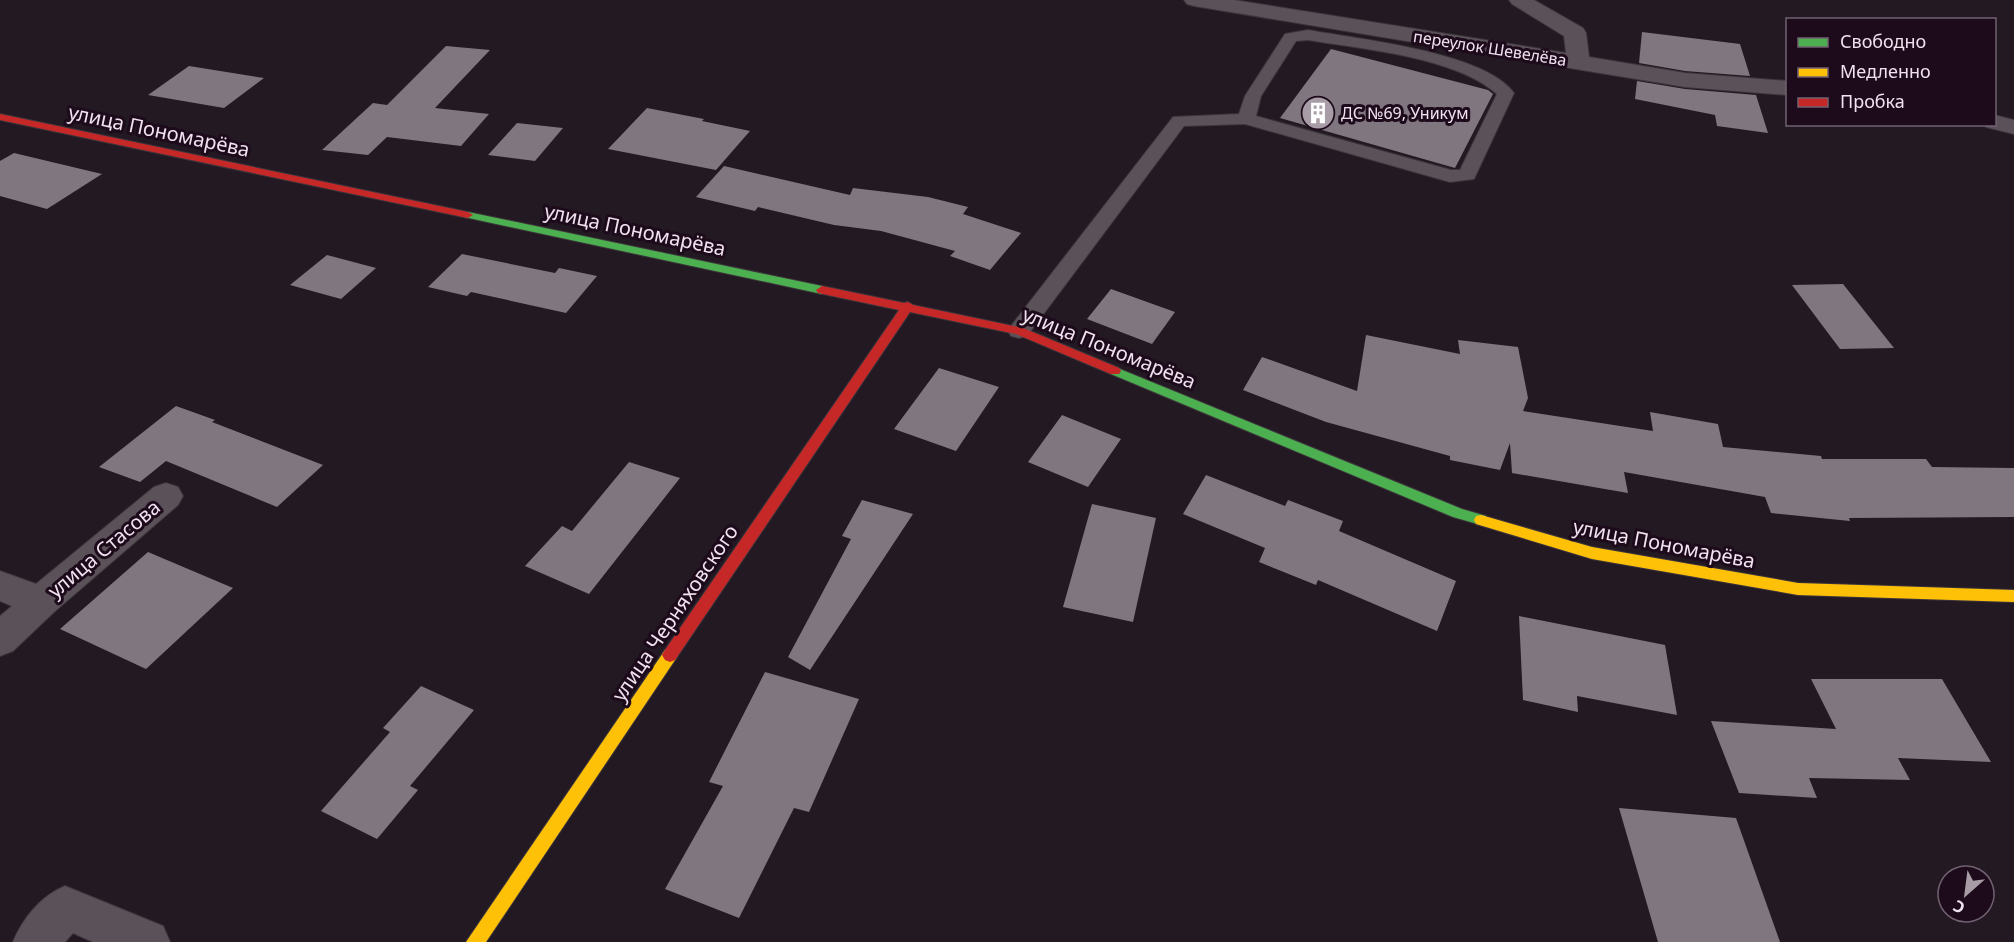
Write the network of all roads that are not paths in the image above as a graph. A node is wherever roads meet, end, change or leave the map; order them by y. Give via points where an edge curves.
1 (1194, 0) edge
2 (1519, 0) edge
3 (1578, 62) junction
4 (1786, 88) edge
5 (0, 117) edge
6 (1246, 119) junction
7 (1996, 122) edge
8 (2014, 127) edge
9 (908, 306) junction
10 (1019, 331) junction
11 (166, 496) dead end
12 (0, 586) edge
13 (2014, 596) edge
14 (41, 602) junction
15 (0, 640) edge
16 (36, 942) edge
17 (147, 942) edge
18 (475, 942) edge

1 - 3 street, переулок Шевелёва
2 - 3 street via 1575,33
3 - 4 street, переулок Шевелёва via 1685,80
5 - 9 street, улица Пономарёва
6 - 6 lane via 1450,176 1467,175 1506,93 1500,85 1457,64 1308,35 1291,37 1253,96
6 - 10 lane via 1179,121
7 - 8 street
9 - 10 street, улица Пономарёва
9 - 18 street, улица Черняховского
10 - 13 street, улица Пономарёва via 1458,513 1593,553 1798,589
11 - 14 street, улица Стасова
12 - 14 street, улица Стасова
14 - 15 street, улица Стасова
16 - 17 street via 65,908

